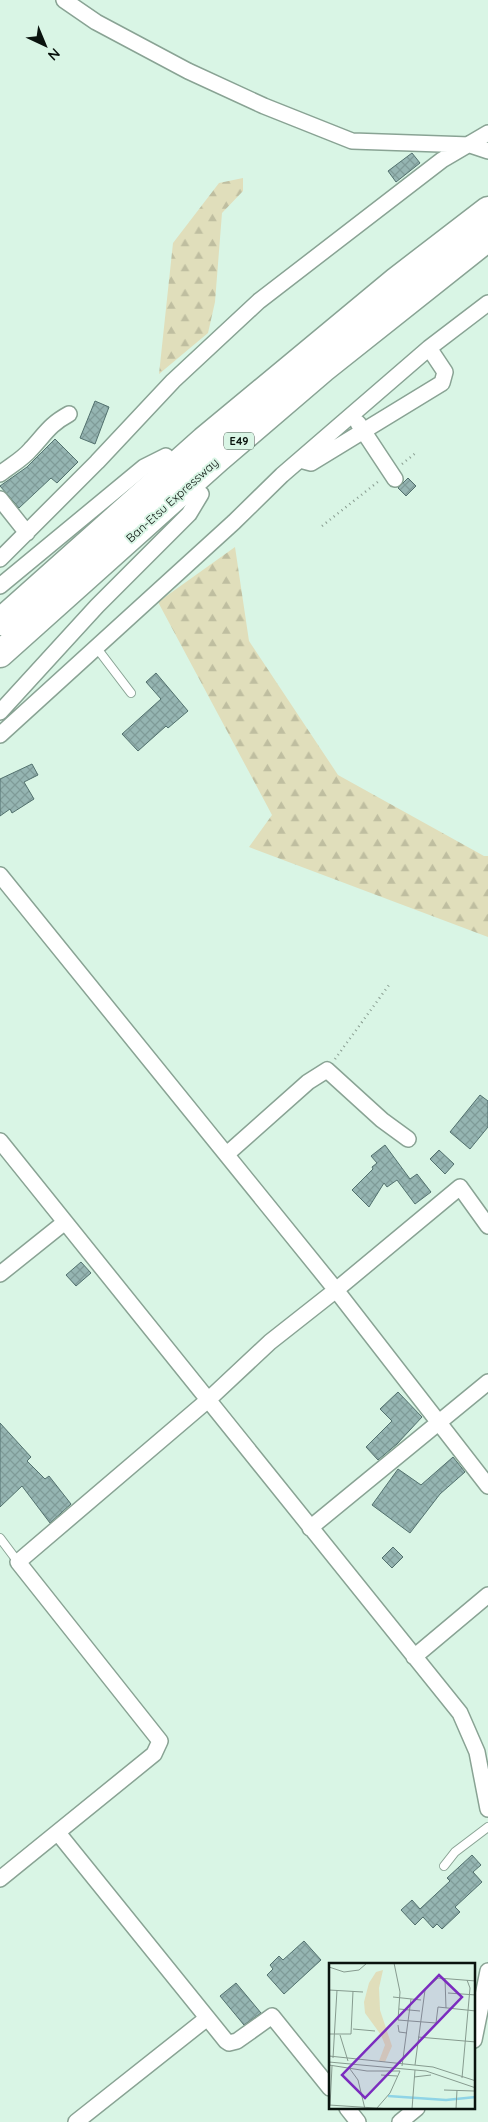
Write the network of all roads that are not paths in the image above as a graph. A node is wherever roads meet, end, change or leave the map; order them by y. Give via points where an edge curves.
1 (64, 0) edge
2 (488, 133) edge
3 (470, 145) junction
4 (488, 151) edge
5 (488, 210) edge
6 (488, 238) edge
7 (488, 303) edge
8 (429, 348) junction
9 (69, 414) dead end
10 (354, 415) junction
11 (364, 431) junction
12 (166, 456) dead end
13 (300, 460) junction
14 (0, 474) edge
15 (392, 475) road end
16 (201, 494) dead end
17 (0, 499) edge
18 (27, 533) junction
19 (0, 558) edge
20 (0, 586) edge
21 (0, 622) edge
22 (96, 647) junction
23 (0, 654) edge
24 (131, 693) dead end
25 (0, 712) edge
26 (0, 734) edge
27 (0, 875) edge
28 (408, 1139) dead end
29 (0, 1141) edge
30 (227, 1154) junction
31 (65, 1222) junction
32 (488, 1226) edge
33 (0, 1274) edge
34 (336, 1290) junction
35 (488, 1382) edge
36 (208, 1400) junction
37 (439, 1422) junction
38 (488, 1486) edge
39 (310, 1528) junction
40 (0, 1538) edge
41 (18, 1562) junction
42 (488, 1595) edge
43 (414, 1657) junction
44 (488, 1809) edge
45 (488, 1827) edge
46 (58, 1833) junction
47 (444, 1866) dead end
48 (0, 1879) edge
49 (488, 1971) edge
50 (206, 2019) junction
51 (476, 2030) edge
52 (329, 2087) edge
53 (349, 2110) edge
54 (415, 2110) edge
55 (76, 2122) edge
56 (358, 2122) edge
57 (400, 2122) edge

1 - 3 street via 96,22 188,71 352,141
2 - 3 street
3 - 4 street
3 - 18 street via 442,160 259,301 173,381
5 - 21 highway, Ban-Etsu Expressway / E49 via 397,280 212,434
6 - 23 highway, Ban-Etsu Expressway / E49 via 323,369
7 - 8 street
8 - 10 street
8 - 11 street via 445,372 442,383
9 - 14 street via 55,422 31,449
10 - 11 street
10 - 13 street
11 - 13 street via 312,463
11 - 15 street
12 - 20 street via 144,467
13 - 22 street
16 - 25 street via 189,514 97,606
17 - 18 street
18 - 19 street
22 - 24 lane
22 - 26 street
27 - 30 street
28 - 30 street via 327,1070 308,1082
29 - 31 street
30 - 34 street
31 - 33 street
31 - 36 street
32 - 34 street via 460,1186
34 - 36 street via 270,1342
34 - 37 street
35 - 37 street
36 - 39 street
36 - 41 street
37 - 38 street
37 - 39 street
39 - 43 street
40 - 41 lane
41 - 46 street via 160,1741 154,1754
42 - 43 street
43 - 44 street via 460,1713 477,1752
45 - 47 lane via 455,1852
46 - 48 street
46 - 50 street
49 - 51 street
50 - 52 street via 233,2043 272,2016
50 - 55 street
53 - 56 street
54 - 57 street

